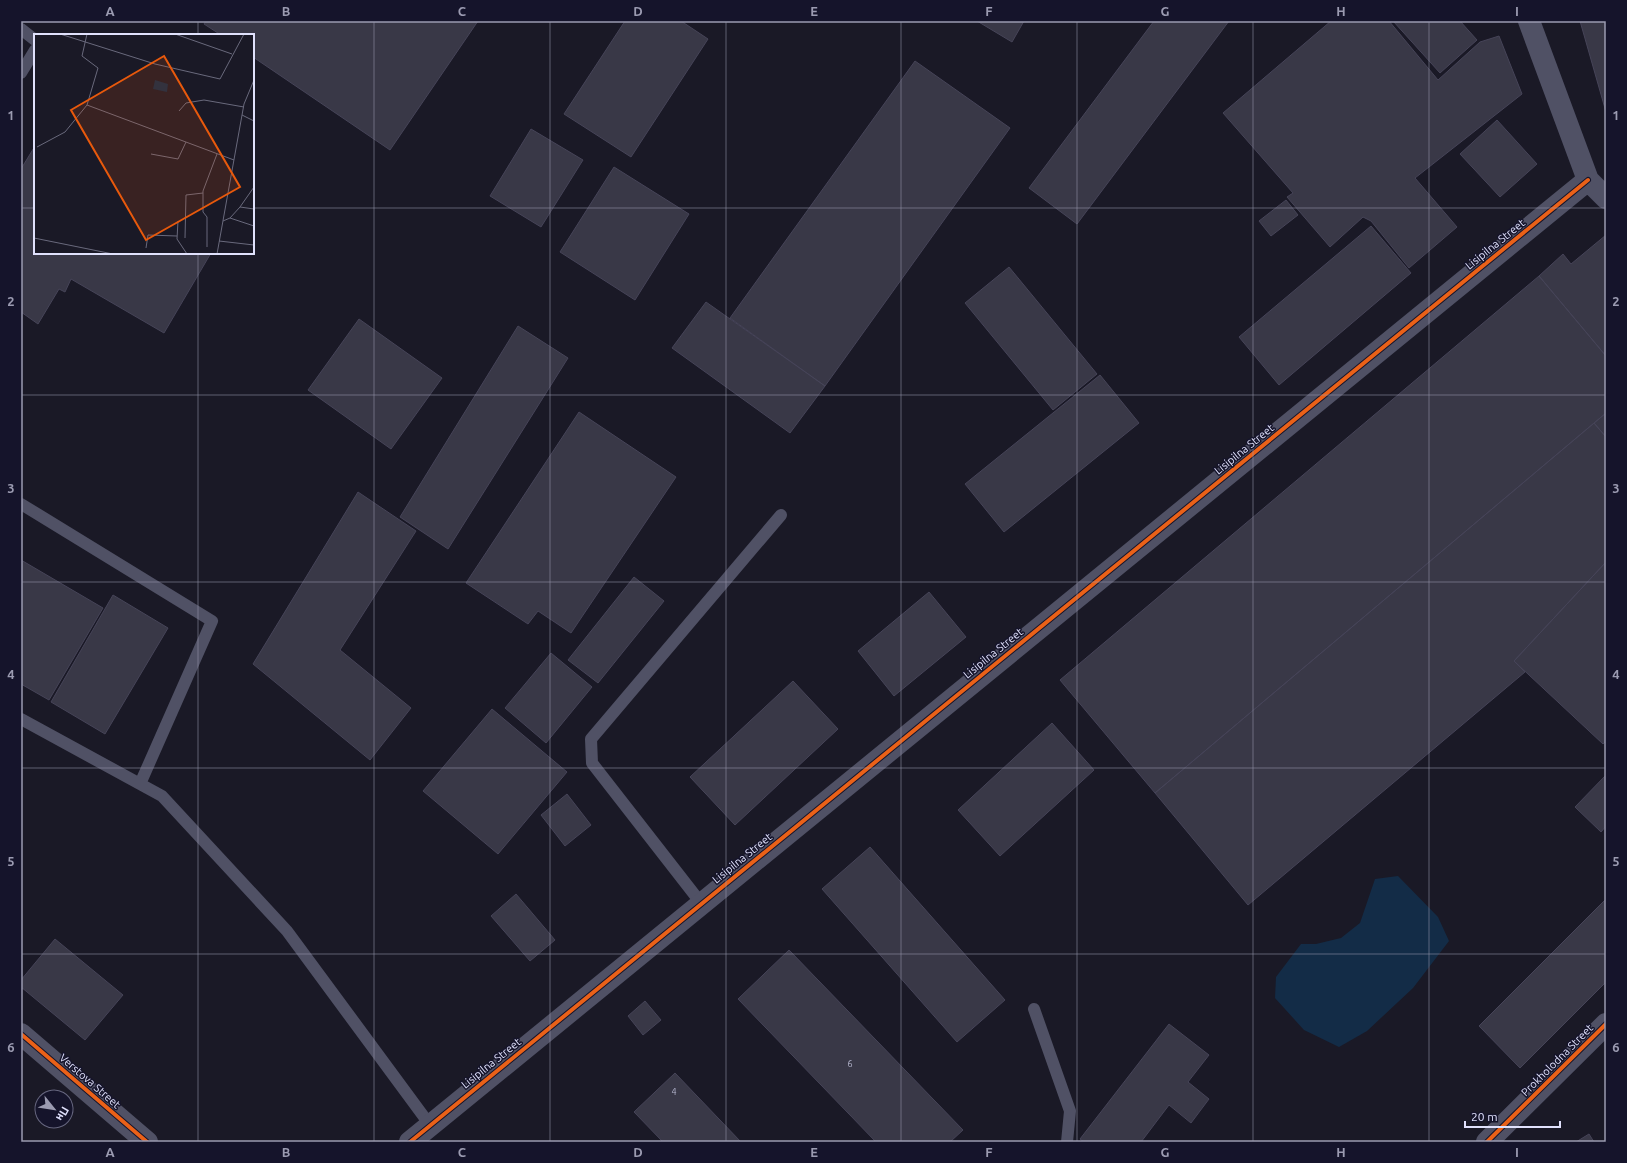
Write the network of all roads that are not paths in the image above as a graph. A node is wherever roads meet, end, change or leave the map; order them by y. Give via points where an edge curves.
1 (1529, 21) edge
2 (21, 29) edge
3 (34, 39) edge
4 (34, 52) edge
5 (21, 73) edge
6 (1588, 180) junction
7 (1606, 198) edge
8 (21, 504) edge
9 (781, 515) dead end
10 (21, 719) edge
11 (140, 784) junction
12 (701, 903) junction
13 (1034, 1009) dead end
14 (1606, 1024) edge
15 (21, 1034) edge
16 (430, 1125) junction
17 (147, 1142) edge
18 (410, 1142) edge
19 (1067, 1142) edge
20 (1487, 1142) edge

1 - 6 street
2 - 3 lane
4 - 5 lane
6 - 7 street
6 - 12 street, Lisipilna Street
8 - 11 lane via 212,621
9 - 12 lane via 591,739 592,763
10 - 11 lane
11 - 16 lane via 162,796 287,931
12 - 16 street, Lisipilna Street
13 - 19 lane via 1070,1111
14 - 20 street, Prokholodna Street
15 - 17 street, Verstova Street
16 - 18 street, Lisipilna Street

